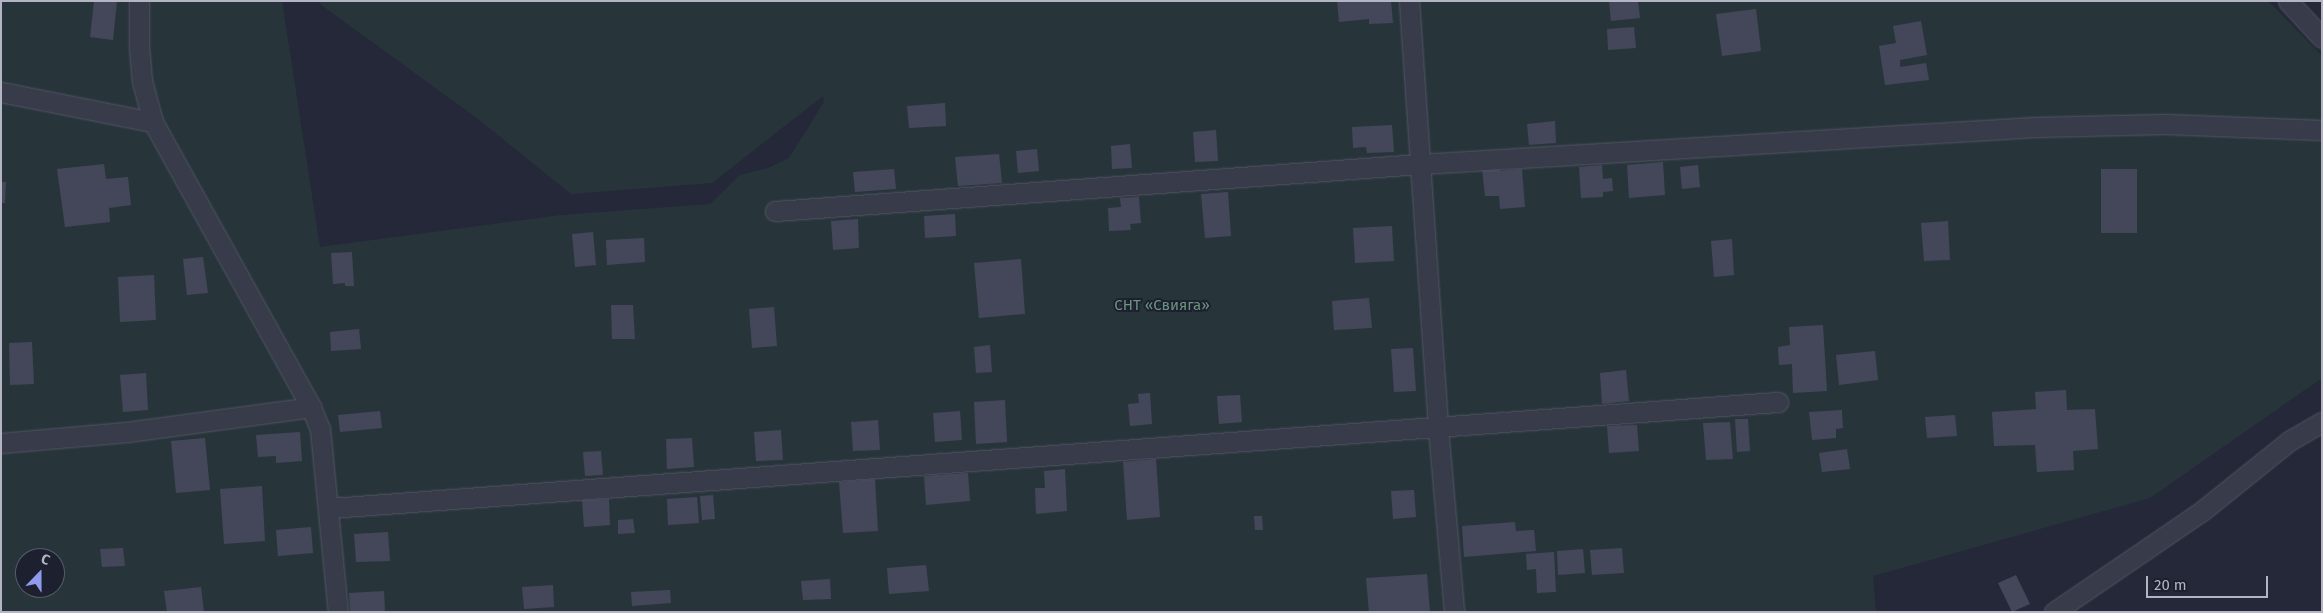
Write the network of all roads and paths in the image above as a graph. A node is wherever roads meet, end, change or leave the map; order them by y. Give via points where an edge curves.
1 (139, 1) edge
2 (1409, 1) edge
3 (2288, 1) edge
4 (2322, 38) edge
5 (1, 92) edge
6 (153, 122) junction
7 (2322, 130) edge
8 (1420, 164) junction
9 (775, 210) dead end
10 (1778, 402) dead end
11 (312, 407) junction
12 (2322, 422) edge
13 (1438, 428) junction
14 (1, 442) edge
15 (330, 508) junction
16 (338, 612) edge
17 (1454, 612) edge
18 (2054, 612) edge

1 - 6 lane via 138,47 142,81
2 - 8 lane
3 - 4 lane
5 - 6 lane
6 - 11 lane
7 - 8 lane via 2165,124 2035,127
8 - 9 lane
8 - 13 lane
10 - 13 lane
11 - 14 lane via 127,432
11 - 15 lane via 320,429
12 - 18 lane via 2289,442 2202,511
13 - 15 lane
13 - 17 lane
15 - 16 lane

